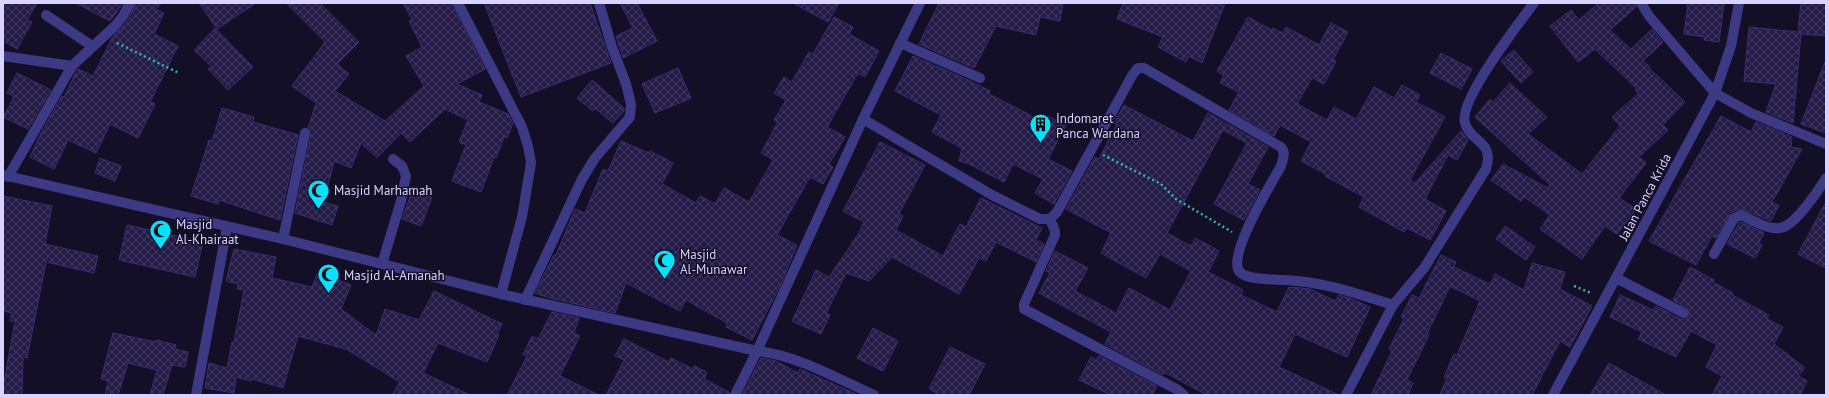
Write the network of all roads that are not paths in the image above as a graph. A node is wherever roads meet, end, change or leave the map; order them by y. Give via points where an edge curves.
1 (130, 3) edge
2 (458, 3) edge
3 (599, 3) edge
4 (920, 3) edge
5 (1534, 3) edge
6 (1641, 3) edge
7 (1740, 3) edge
8 (46, 16) dead end
9 (900, 43) junction
10 (92, 46) junction
11 (3, 56) edge
12 (72, 66) junction
13 (980, 78) dead end
14 (1715, 93) junction
15 (863, 119) junction
16 (305, 133) dead end
17 (1826, 144) edge
18 (393, 159) dead end
19 (5, 176) edge
20 (1826, 178) edge
21 (1050, 219) junction
22 (227, 227) junction
23 (283, 239) junction
24 (1714, 254) dead end
25 (382, 264) junction
26 (1616, 278) junction
27 (501, 294) junction
28 (525, 300) junction
29 (1393, 305) junction
30 (1684, 313) dead end
31 (757, 351) junction
32 (196, 395) edge
33 (735, 395) edge
34 (874, 395) edge
35 (1184, 395) edge
36 (1346, 395) edge
37 (1553, 395) edge

1 - 10 street via 123,16
2 - 27 street via 522,127 531,163 522,217
3 - 28 street via 626,84 631,104 630,117 595,158 582,179
4 - 9 street
5 - 29 street via 1486,71 1464,114 1465,124 1488,152 1489,161 1486,169 1424,268
6 - 14 street via 1649,16
7 - 14 street, Jalan Panca Krida via 1731,46
8 - 10 street
9 - 13 street
9 - 15 street
10 - 12 street
11 - 12 street
12 - 19 street
14 - 17 street via 1751,113
14 - 26 street, Jalan Panca Krida
15 - 21 street via 992,195 1040,219
15 - 31 street
16 - 23 street
18 - 25 street via 402,166 406,176
19 - 22 street
20 - 24 street via 1786,227 1770,227 1742,215 1734,218
21 - 29 street via 1057,212 1133,74 1138,68 1144,68 1281,147 1284,155 1281,166 1238,250 1237,267 1240,272 1245,276 1328,285
21 - 35 street via 1055,235 1024,309
22 - 23 street
22 - 32 street
23 - 25 street
25 - 27 street
26 - 30 street
26 - 37 street, Jalan Panca Krida
27 - 28 street
28 - 31 street
29 - 36 street
31 - 33 street
31 - 34 street via 796,359

